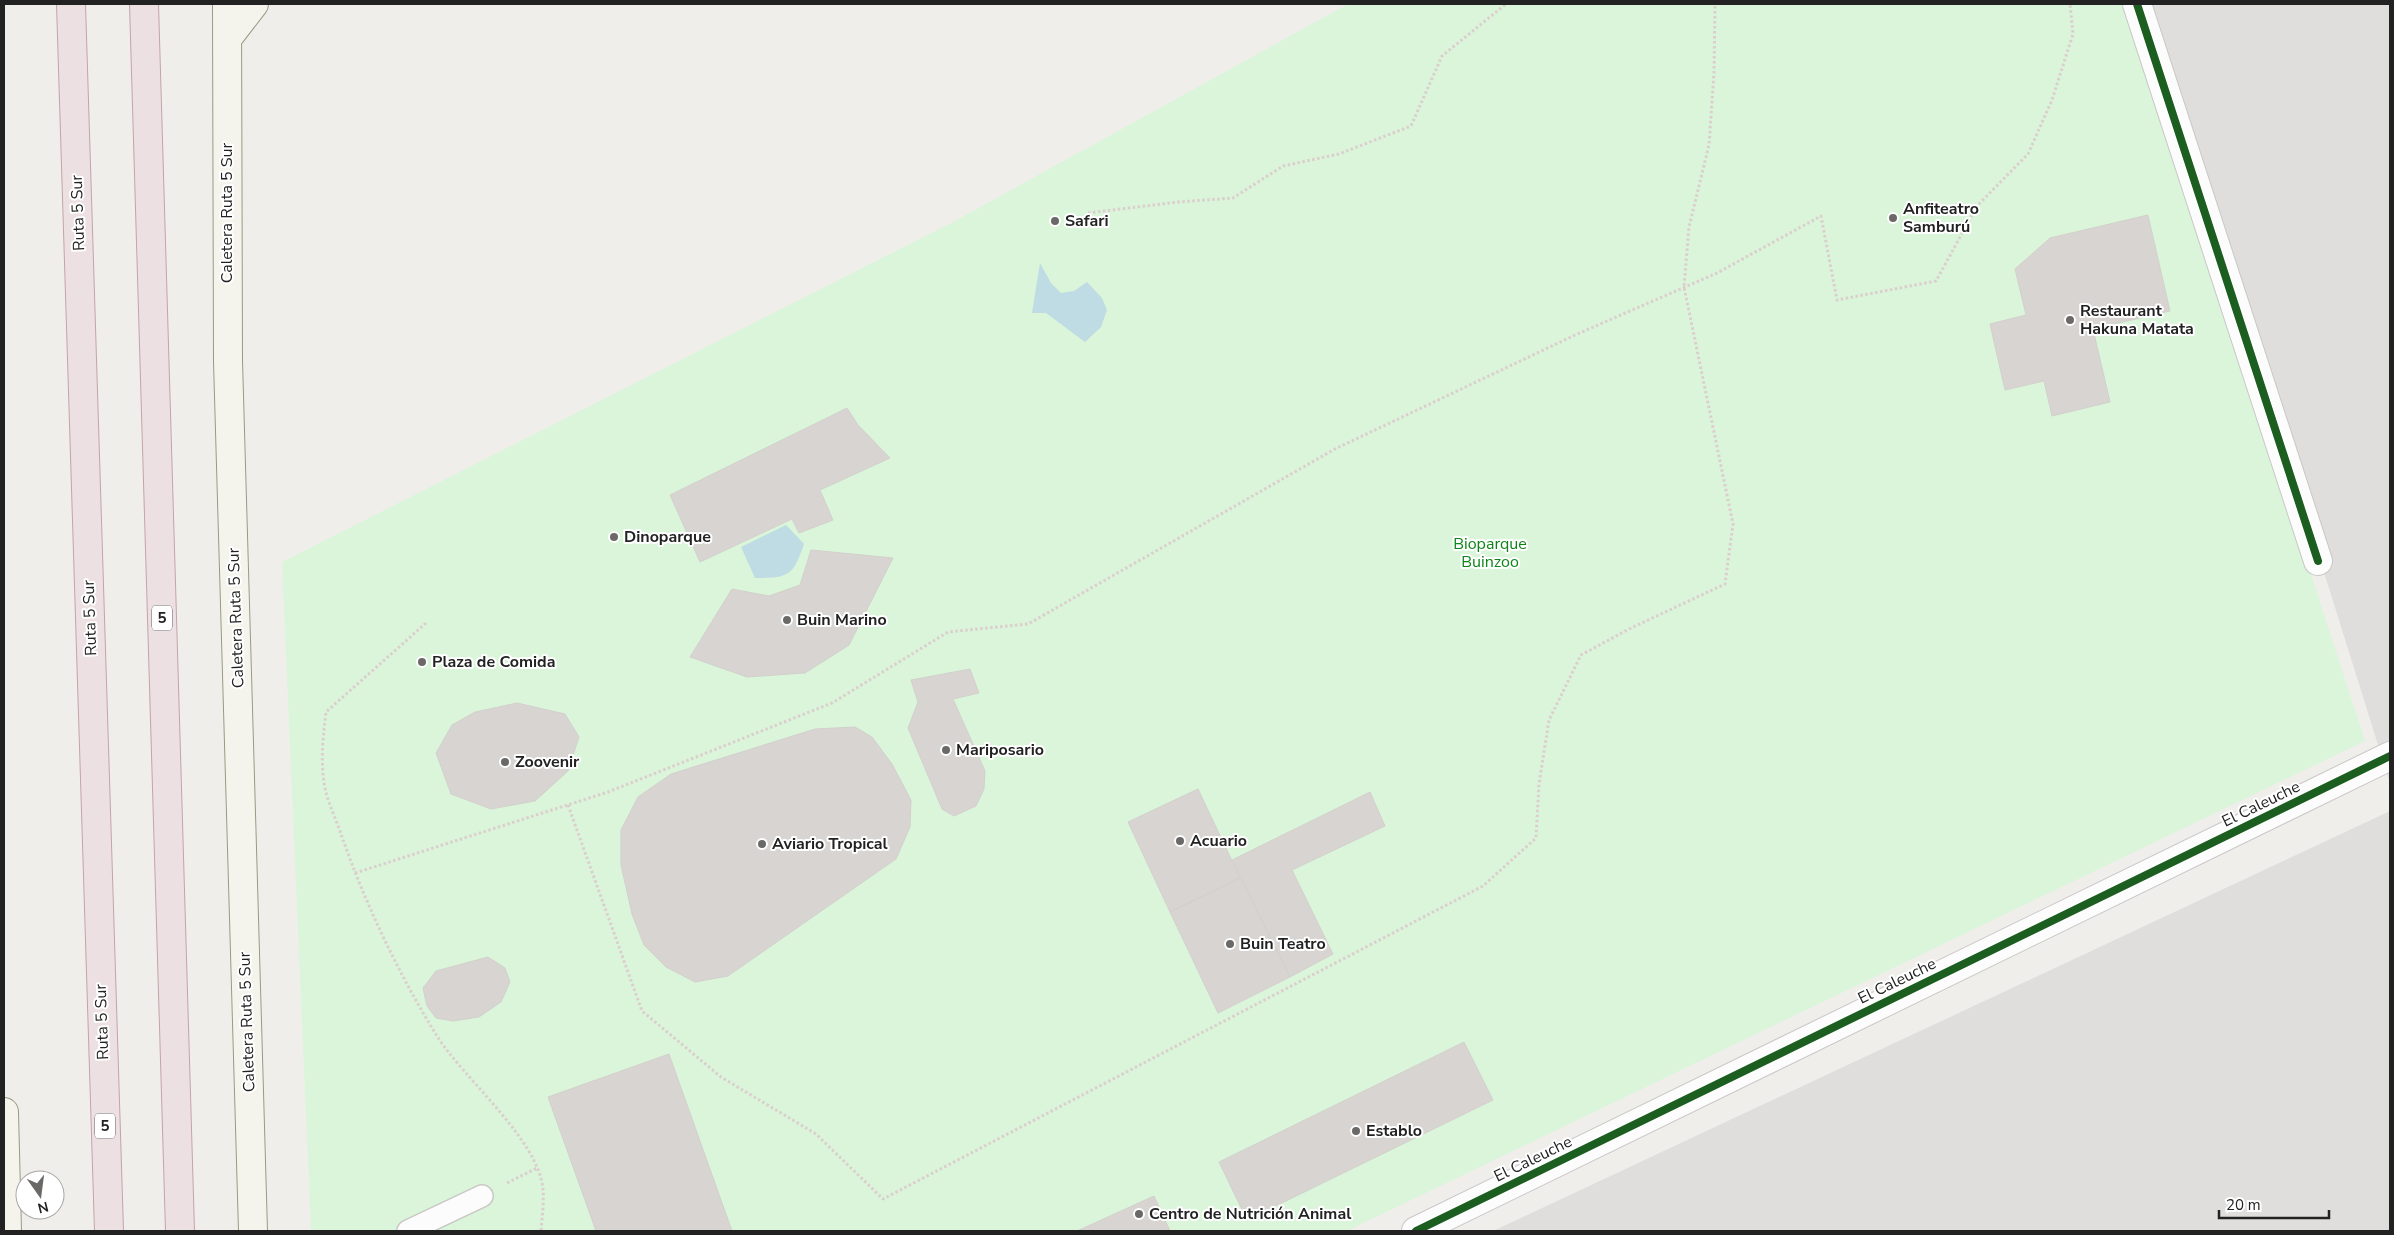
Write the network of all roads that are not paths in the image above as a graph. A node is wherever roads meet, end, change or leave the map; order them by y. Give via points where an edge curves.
1 (71, 4) edge
2 (144, 4) edge
3 (227, 4) edge
4 (254, 4) edge
5 (2137, 4) edge
6 (227, 39) junction
7 (2318, 561) dead end
8 (2390, 756) edge
9 (4, 1112) edge
10 (482, 1196) dead end
11 (7, 1231) edge
12 (109, 1231) edge
13 (180, 1231) edge
14 (253, 1231) edge
15 (408, 1231) edge
16 (1416, 1231) edge

1 - 12 highway, Ruta 5 Sur / 5
2 - 13 highway, 5
3 - 6 main road, Caletera Ruta 5 Sur
4 - 6 main road
5 - 7 street
6 - 14 main road, Caletera Ruta 5 Sur via 228,361
8 - 16 street, El Caleuche
9 - 11 main road
10 - 15 lane

